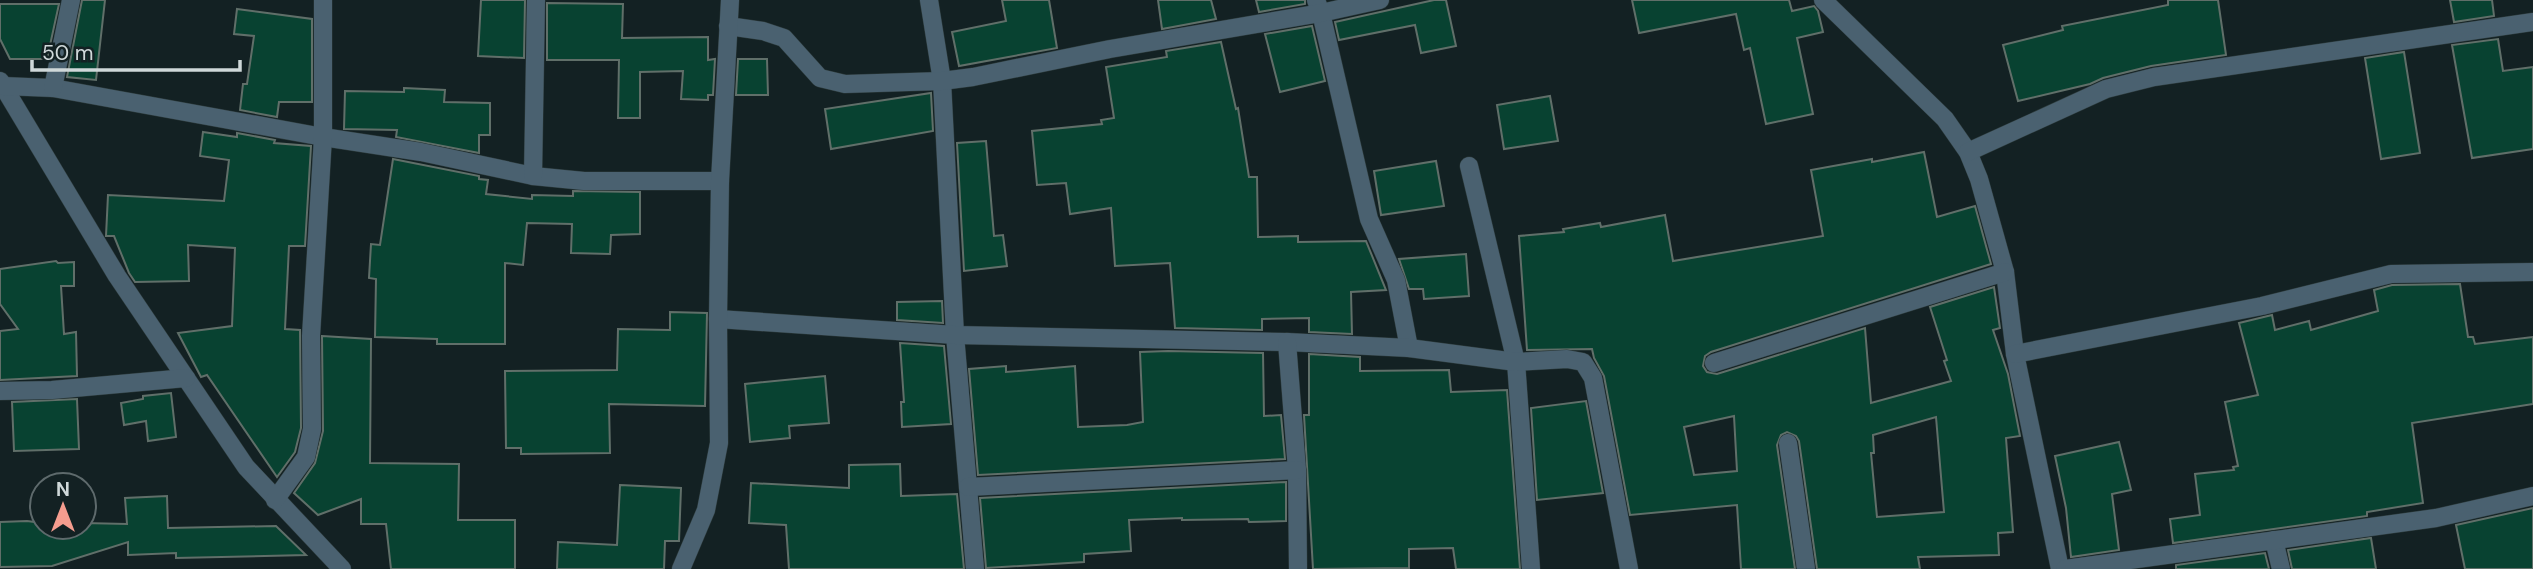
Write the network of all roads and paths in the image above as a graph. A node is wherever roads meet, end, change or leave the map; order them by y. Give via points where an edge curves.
1 (71, 0) edge
2 (323, 0) edge
3 (536, 0) edge
4 (730, 0) edge
5 (929, 0) edge
6 (1380, 0) edge
7 (1823, 0) edge
8 (1319, 6) edge
9 (2533, 22) edge
10 (728, 26) junction
11 (942, 81) junction
12 (1, 84) edge
13 (53, 88) junction
14 (323, 137) junction
15 (1968, 152) junction
16 (1469, 166) dead end
17 (533, 176) junction
18 (720, 181) junction
19 (2005, 271) junction
20 (2533, 272) edge
21 (718, 318) junction
22 (955, 335) junction
23 (1287, 342) junction
24 (1409, 348) junction
25 (2015, 354) junction
26 (1516, 362) junction
27 (1714, 363) dead end
28 (186, 379) junction
29 (0, 391) edge
30 (1788, 443) dead end
31 (1297, 470) junction
32 (968, 487) junction
33 (2533, 496) edge
34 (275, 500) junction
35 (2274, 540) junction
36 (342, 569) edge
37 (681, 569) edge
38 (975, 569) edge
39 (1298, 569) edge
40 (1531, 569) edge
41 (1629, 569) edge
42 (1806, 569) edge
43 (2060, 569) edge
44 (2065, 569) edge
45 (2281, 569) edge

1 - 13 street
2 - 14 street
3 - 17 street
4 - 10 street
5 - 11 street
6 - 8 street
7 - 15 street via 1945,119
8 - 11 street
8 - 24 street via 1369,219 1396,280
9 - 15 street via 2154,77 2106,89
10 - 11 street via 784,38 820,78 845,84
10 - 18 street
11 - 22 street
12 - 13 street
12 - 28 street via 117,276
13 - 14 street
14 - 17 street
14 - 34 street via 311,336 312,429 306,457
15 - 19 street
16 - 26 street
17 - 18 street via 584,181
18 - 21 street
19 - 25 street
19 - 27 street
20 - 25 street via 2391,274 2262,306
21 - 22 street
21 - 37 street via 719,443 706,510
22 - 23 street
22 - 32 street
23 - 24 street
23 - 31 street
24 - 26 street
25 - 43 street
26 - 40 street
26 - 41 street via 1583,362 1593,377
28 - 29 street
28 - 34 street via 246,467
30 - 42 street
31 - 32 street
31 - 39 street
32 - 38 street
33 - 35 street via 2436,518
34 - 36 street
35 - 44 street
35 - 45 street

